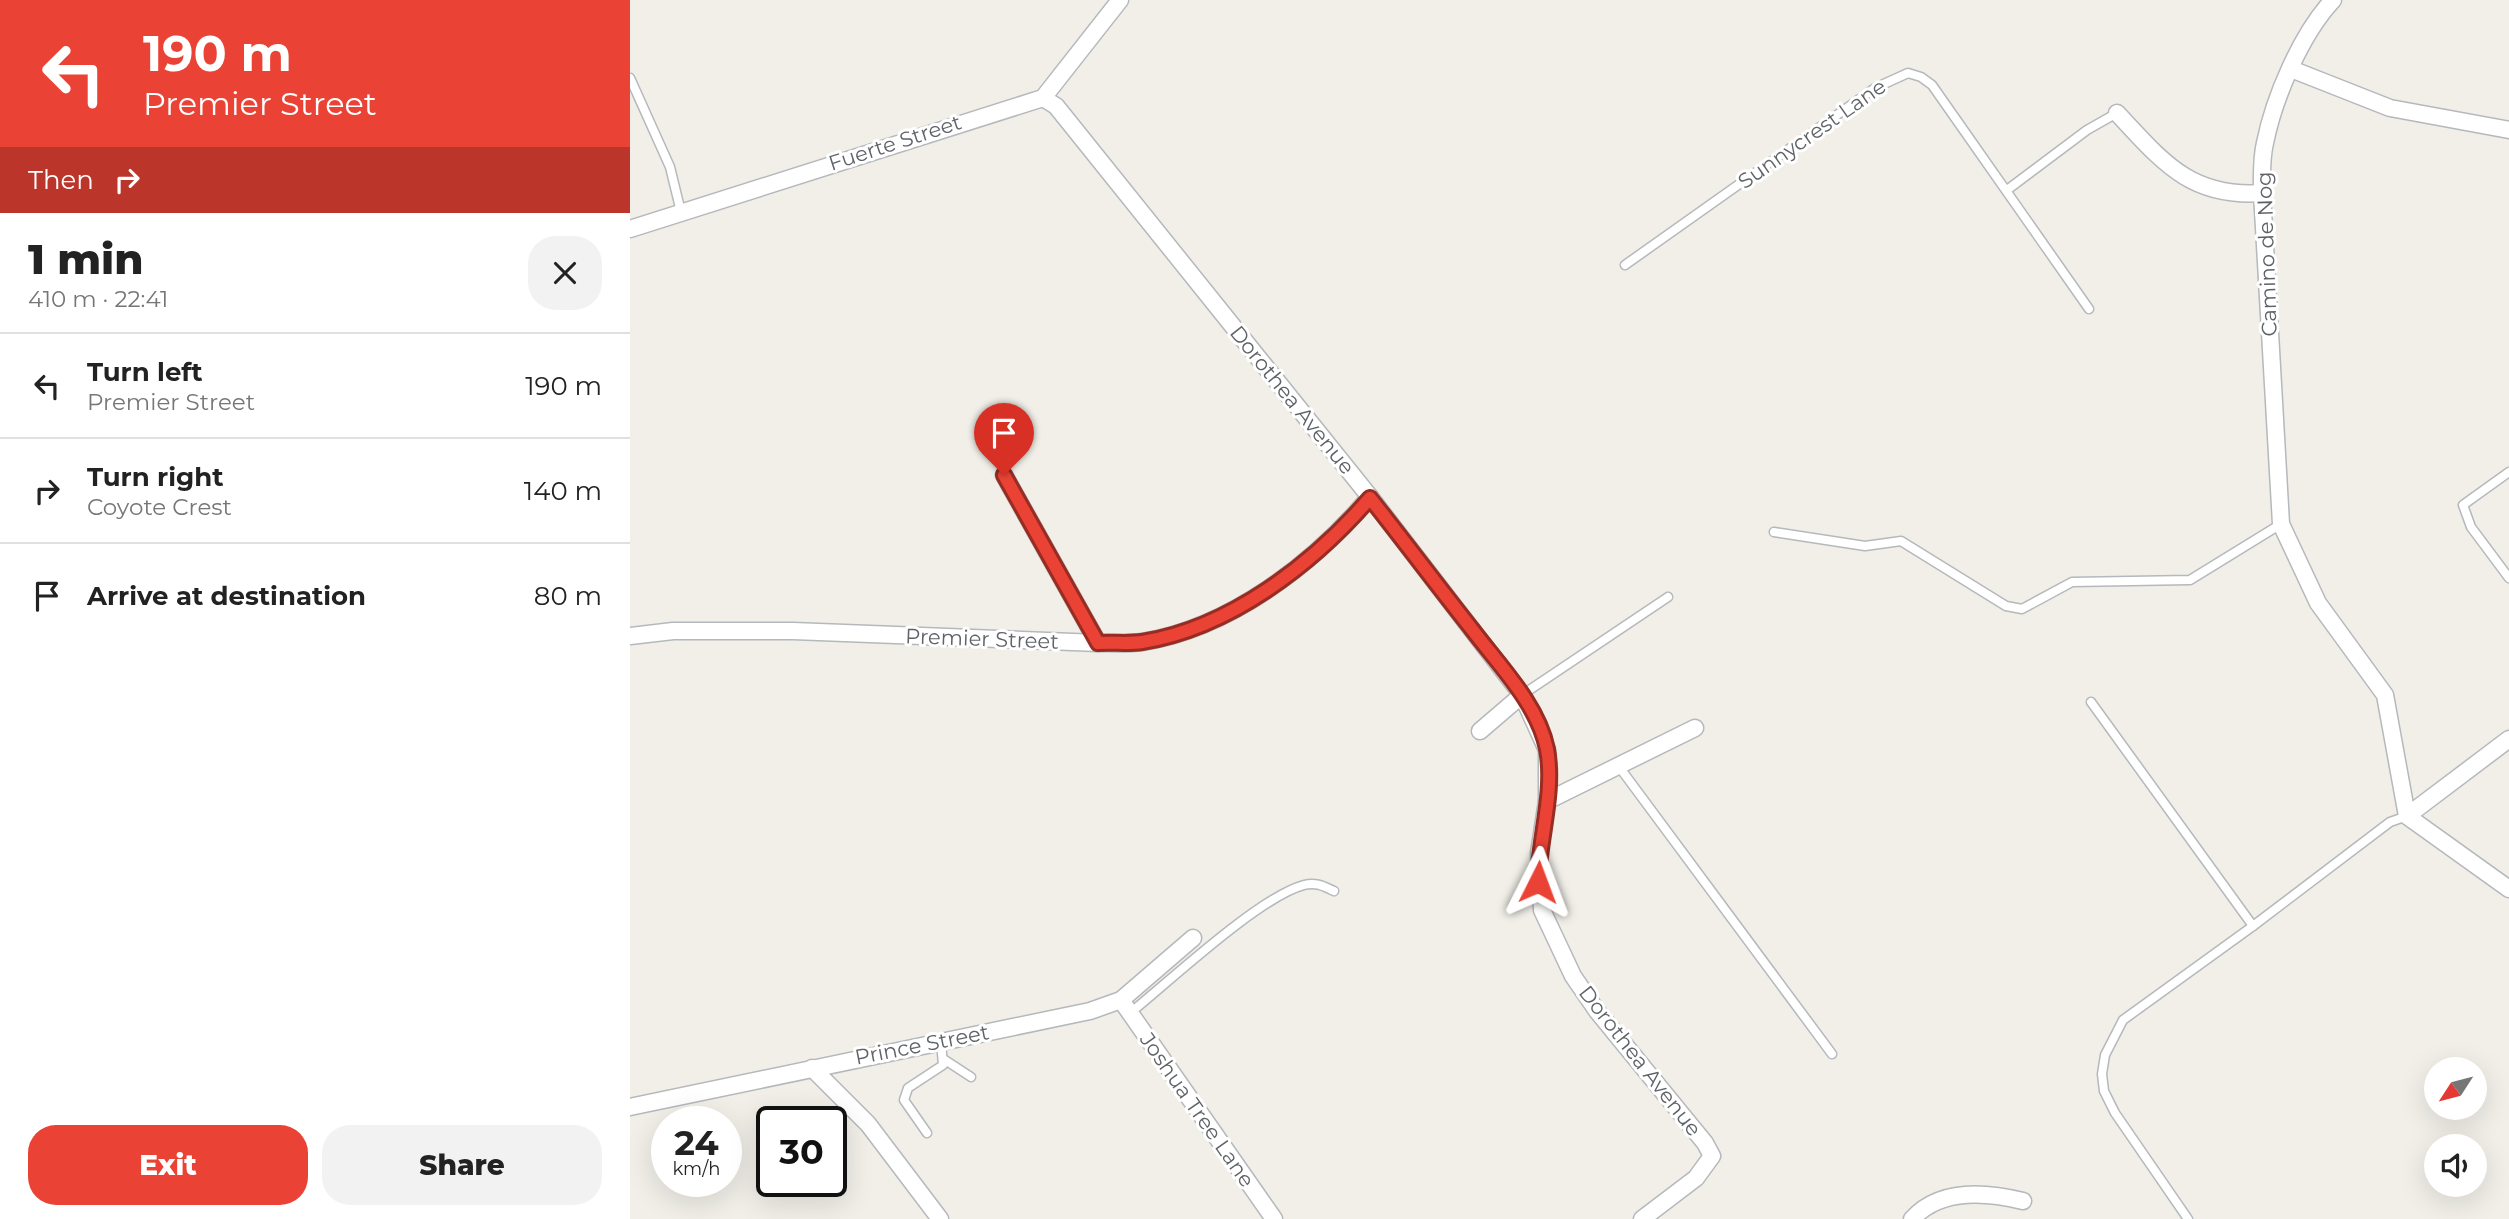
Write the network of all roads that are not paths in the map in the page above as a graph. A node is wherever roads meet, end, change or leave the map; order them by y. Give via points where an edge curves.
1 (1120, 0) edge
2 (2333, 0) edge
3 (2291, 69) junction
4 (630, 78) edge
5 (1043, 98) junction
6 (2117, 113) joint
7 (2509, 130) edge
8 (2007, 190) junction
9 (2262, 193) junction
10 (681, 212) junction
11 (630, 229) edge
12 (1625, 265) dead end
13 (2089, 309) dead end
14 (2509, 472) edge
15 (1004, 475) dead end
16 (1370, 498) junction
17 (2281, 524) junction
18 (1774, 532) dead end
19 (2509, 578) edge
20 (1668, 597) dead end
21 (630, 636) edge
22 (1098, 643) junction
23 (1522, 695) junction
24 (2091, 702) dead end
25 (1695, 728) dead end
26 (1480, 731) dead end
27 (2509, 739) edge
28 (1620, 768) junction
29 (1548, 801) junction
30 (2407, 816) junction
31 (2509, 889) edge
32 (1334, 891) dead end
33 (2253, 926) junction
34 (1193, 938) dead end
35 (1125, 1007) junction
36 (941, 1042) junction
37 (1832, 1055) dead end
38 (945, 1060) junction
39 (812, 1068) junction
40 (971, 1077) dead end
41 (630, 1107) edge
42 (927, 1133) dead end
43 (2023, 1201) dead end
44 (940, 1219) edge
45 (1274, 1219) edge
46 (1642, 1219) edge
47 (1912, 1219) edge
48 (2188, 1219) edge

1 - 5 street
2 - 3 street, Camino de Nog via 2319,15
3 - 7 street via 2390,108
3 - 9 street, Camino de Nog via 2264,145
4 - 10 lane via 670,167
5 - 10 street, Fuerte Street
5 - 16 street, Dorothea Avenue via 1056,106
6 - 8 lane
6 - 9 street via 2186,180 2209,189
8 - 12 lane, Sunnycrest Lane via 1933,85 1908,73 1875,88
8 - 13 lane, Sunnycrest Lane
9 - 17 street, Camino de Nog
10 - 11 street, Fuerte Street
14 - 19 lane via 2463,505 2471,527
15 - 22 street
16 - 22 street, Premier Street via 1314,554 1211,622 1142,642
16 - 23 street, Dorothea Avenue
17 - 18 lane via 2190,580 2073,582 2022,609 2006,606 1901,541 1865,546
17 - 30 street, Camino de Nog via 2318,603 2385,695
20 - 23 lane
21 - 22 street, Premier Street via 673,631 793,631
23 - 26 street
23 - 29 street, Dorothea Avenue via 1547,750
24 - 33 lane
25 - 28 street
27 - 30 street
28 - 29 street
28 - 37 lane
29 - 46 street, Dorothea Avenue via 1538,882 1542,910 1556,943 1597,1011 1712,1156 1696,1178
30 - 31 street
30 - 33 lane via 2389,822
32 - 35 lane via 1318,883 1303,885 1266,903
33 - 48 lane via 2123,1020 2105,1055 2104,1091 2115,1113
34 - 35 street, Prince Street
35 - 36 street, Prince Street
35 - 45 street, Joshua Tree Lane
36 - 38 lane
36 - 39 street, Prince Street
38 - 40 lane
38 - 42 lane via 938,1071 905,1093 907,1106
39 - 41 street, Prince Street
39 - 44 street via 868,1124
43 - 47 street via 1987,1193 1958,1196 1934,1203

